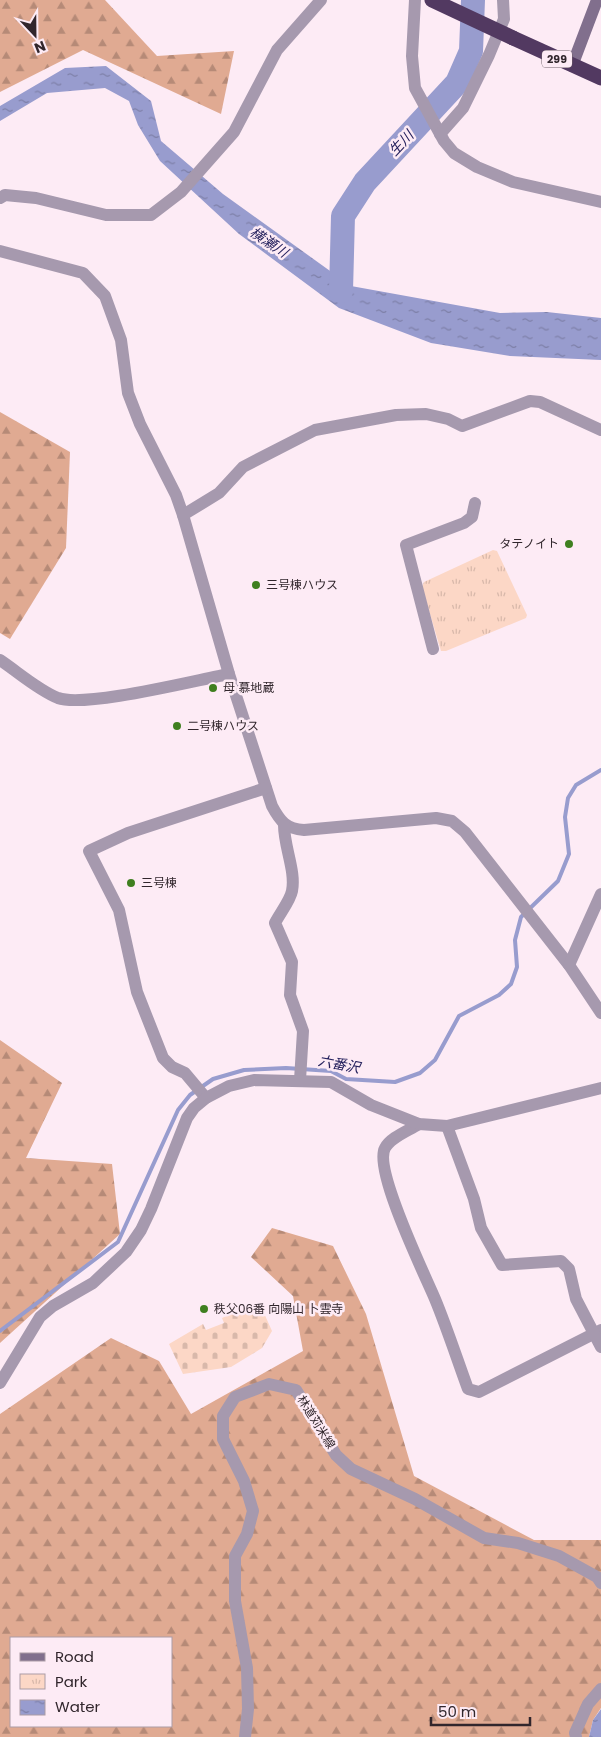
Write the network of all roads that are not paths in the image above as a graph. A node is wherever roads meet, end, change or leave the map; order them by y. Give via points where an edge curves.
1 (321, 0) edge
2 (415, 0) edge
3 (432, 0) edge
4 (503, 0) edge
5 (597, 0) edge
6 (572, 66) junction
7 (601, 78) edge
8 (437, 128) junction
9 (0, 198) edge
10 (601, 202) edge
11 (0, 251) edge
12 (601, 430) edge
13 (475, 503) dead end
14 (183, 515) junction
15 (432, 649) dead end
16 (0, 660) edge
17 (229, 674) junction
18 (266, 788) junction
19 (284, 825) junction
20 (601, 894) edge
21 (569, 965) junction
22 (601, 1013) edge
23 (300, 1077) junction
24 (601, 1088) edge
25 (206, 1098) junction
26 (419, 1124) junction
27 (447, 1126) junction
28 (598, 1332) edge
29 (601, 1347) edge
30 (0, 1383) edge
31 (601, 1583) edge
32 (601, 1689) edge
33 (245, 1737) edge
34 (576, 1737) edge

1 - 9 street via 277,50 234,132 181,192 151,216 106,215 36,198 5,195
2 - 8 street via 412,56 416,88
3 - 6 highway, 299, bridge
4 - 8 street via 504,19 463,108
5 - 6 street
6 - 7 highway, 299
8 - 10 street via 454,153 477,168 526,186
11 - 14 street via 83,273 105,296 121,340 128,393
12 - 14 street via 540,402 530,401 462,426 426,414 396,415 315,430 243,466 219,492
13 - 15 street via 472,517 464,523 406,545
14 - 17 street
16 - 17 street via 64,699 103,698
17 - 18 street
18 - 19 street
18 - 25 street via 128,833 90,851 119,910 137,992 163,1058 185,1073
19 - 21 street via 304,830 436,818 452,822 465,832
19 - 23 street via 293,878 292,894 276,923 292,962 290,995 303,1031
20 - 21 street
21 - 22 street
23 - 25 street via 254,1080 229,1086
23 - 26 street via 331,1082 370,1105
24 - 27 street
25 - 30 street via 187,1118 151,1209 126,1252 94,1283 40,1317
26 - 27 street
26 - 28 street via 395,1138 384,1149 383,1165 409,1244 435,1298 468,1389 479,1392
27 - 28 street via 474,1199 481,1228 496,1257 502,1264 561,1261 569,1269 576,1299
28 - 29 street
31 - 33 street, 林道苅米線 via 597,1577 559,1556 518,1543 484,1538 423,1503 351,1469 336,1455 296,1390 268,1384 252,1389 235,1397 223,1416 223,1439 244,1481 253,1511 247,1534 235,1556 235,1601 247,1668
32 - 34 street via 588,1704

